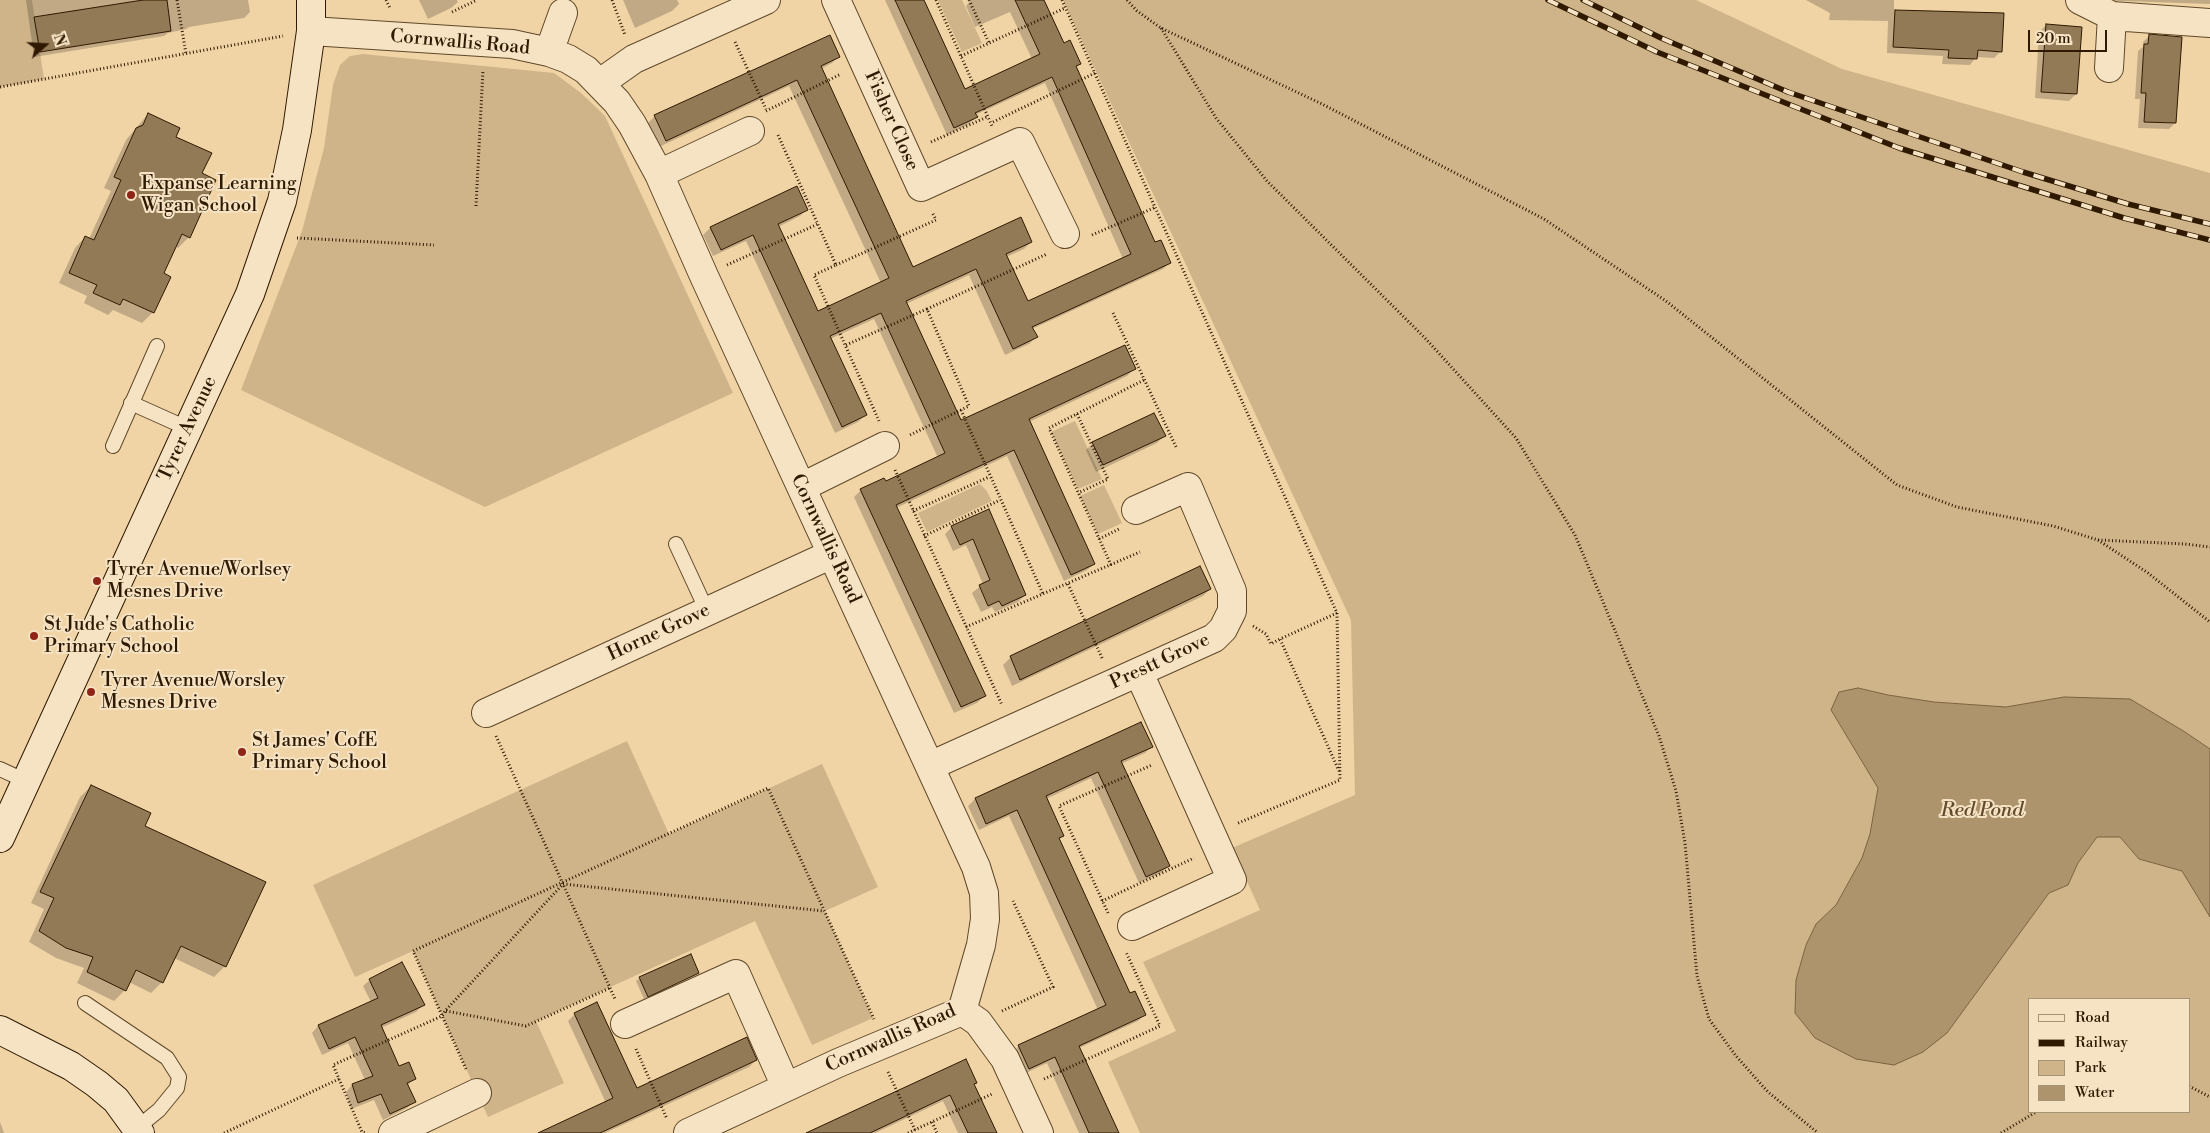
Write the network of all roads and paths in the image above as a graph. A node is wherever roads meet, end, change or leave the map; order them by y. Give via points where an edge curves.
1 (176, 0) edge
2 (311, 0) edge
3 (612, 0) edge
4 (766, 0) edge
5 (836, 0) edge
6 (936, 0) edge
7 (970, 0) edge
8 (1062, 0) edge
9 (1127, 0) edge
10 (2080, 0) edge
11 (1065, 8) junction
12 (724, 12) edge
13 (563, 13) dead end
14 (2112, 16) junction
15 (2210, 23) edge
16 (1161, 28) junction
17 (311, 32) junction
18 (484, 42) junction
19 (989, 43) junction
20 (550, 52) junction
21 (186, 54) junction
22 (961, 56) junction
23 (634, 59) junction
24 (865, 62) junction
25 (2109, 68) dead end
26 (1095, 73) junction
27 (600, 83) junction
28 (0, 87) edge
29 (766, 110) junction
30 (987, 117) junction
31 (990, 123) junction
32 (765, 126) junction
33 (1003, 149) junction
34 (905, 154) junction
35 (659, 174) junction
36 (921, 187) junction
37 (476, 206) dead end
38 (1156, 207) junction
39 (818, 224) junction
40 (270, 236) junction
41 (1068, 241) junction
42 (434, 245) dead end
43 (836, 265) junction
44 (704, 276) junction
45 (927, 308) junction
46 (1113, 313) dead end
47 (846, 345) junction
48 (157, 346) dead end
49 (1144, 380) junction
50 (132, 403) junction
51 (961, 410) junction
52 (1076, 414) junction
53 (189, 429) junction
54 (113, 446) dead end
55 (885, 446) junction
56 (1177, 448) dead end
57 (989, 477) junction
58 (802, 487) junction
59 (1078, 493) junction
60 (1000, 500) junction
61 (913, 511) junction
62 (1128, 519) joint
63 (924, 536) junction
64 (1099, 539) junction
65 (2098, 540) junction
66 (676, 544) dead end
67 (2210, 547) edge
68 (1140, 552) dead end
69 (832, 554) junction
70 (1111, 565) junction
71 (1068, 584) junction
72 (1043, 594) junction
73 (708, 611) junction
74 (1232, 612) junction
75 (1337, 613) junction
76 (2210, 622) edge
77 (966, 627) junction
78 (1280, 639) junction
79 (1139, 673) junction
80 (1114, 684) junction
81 (486, 713) joint
82 (1014, 729) junction
83 (930, 766) junction
84 (0, 769) edge
85 (1340, 774) junction
86 (26, 781) junction
87 (0, 838) edge
88 (1214, 841) junction
89 (562, 884) junction
90 (1009, 892) dead end
91 (1102, 901) dead end
92 (825, 911) junction
93 (1132, 926) dead end
94 (610, 988) junction
95 (85, 1003) dead end
96 (445, 1011) junction
97 (442, 1016) junction
98 (970, 1017) junction
99 (625, 1024) junction
100 (0, 1030) edge
101 (881, 1045) junction
102 (339, 1079) junction
103 (1015, 1083) junction
104 (786, 1087) junction
105 (2190, 1087) edge
106 (478, 1094) joint
107 (2210, 1097) edge
108 (2034, 1113) edge
109 (932, 1122) junction
110 (679, 1129) edge
111 (139, 1130) edge
112 (915, 1130) junction
113 (224, 1133) edge
114 (366, 1133) edge
115 (393, 1133) edge
116 (908, 1133) edge
117 (937, 1133) edge
118 (1039, 1133) edge
119 (1818, 1133) edge
120 (2001, 1133) edge

1 - 21 path
2 - 17 street, Tyrer Avenue
3 - 23 path
4 - 12 street
5 - 24 street, Fisher Close
6 - 22 path
7 - 19 path
8 - 11 path
9 - 16 path
10 - 14 street
11 - 19 path
11 - 26 path
12 - 23 street
12 - 29 path
13 - 20 street
14 - 15 street
14 - 25 street
16 - 65 path via 1322,104 1544,219 1666,300 1897,485 1957,507 2053,526
16 - 119 path via 1216,118 1267,182 1425,338 1516,438 1575,535 1659,736 1676,791 1685,843 1697,976 1709,1019 1768,1092
17 - 18 street, Cornwallis Road
17 - 21 path
17 - 40 street, Tyrer Avenue via 297,130 282,201
18 - 20 street, Cornwallis Road
18 - 37 path
19 - 22 path
20 - 27 street, Cornwallis Road via 586,70
21 - 28 path
22 - 30 path
23 - 27 street
24 - 29 path
24 - 34 street, Fisher Close
26 - 31 path
26 - 38 path
27 - 35 street, Cornwallis Road via 632,124
29 - 32 path
29 - 32 path
30 - 31 path
30 - 34 path
31 - 33 path
32 - 35 street
32 - 39 path
33 - 36 street, Fisher Close
33 - 41 street, Fisher Close via 1020,142
34 - 36 street, Fisher Close
35 - 44 street, Cornwallis Road
36 - 43 path via 936,220
38 - 41 path
38 - 75 path
39 - 43 path
39 - 44 path
40 - 42 path
40 - 53 street, Tyrer Avenue via 250,294
41 - 45 path
43 - 47 path via 814,275
44 - 58 street, Cornwallis Road
45 - 47 path
45 - 51 path via 969,406
46 - 49 path
47 - 55 path via 878,415
48 - 50 lane
49 - 52 path
49 - 56 path
50 - 53 lane
50 - 54 lane
51 - 55 path
51 - 57 path
52 - 59 path via 1048,428
52 - 59 path via 1108,479
53 - 86 street, Tyrer Avenue
55 - 58 street
55 - 61 path
57 - 60 path
57 - 61 path
58 - 69 street, Cornwallis Road
59 - 64 path
60 - 63 path
60 - 72 path
61 - 63 path
62 - 64 path
62 - 74 street via 1188,487 1232,591
63 - 77 path
64 - 70 path
65 - 67 path
65 - 76 path via 2148,573
66 - 73 lane
68 - 70 path
69 - 73 street, Horne Grove
69 - 83 street, Cornwallis Road
70 - 71 path
71 - 72 path
71 - 80 path
72 - 77 path
73 - 81 street, Horne Grove
74 - 78 path via 1266,634 1271,644
74 - 79 street, Prestt Grove via 1214,638
75 - 78 path
75 - 85 path
77 - 82 path
78 - 85 path
79 - 80 street, Prestt Grove
79 - 88 street
80 - 82 street, Prestt Grove
81 - 89 path
82 - 83 street, Prestt Grove
83 - 98 street, Cornwallis Road via 976,867 984,893 985,919
84 - 86 lane
85 - 88 path via 1340,780
86 - 87 street, Tyrer Avenue
88 - 91 path
88 - 93 street via 1232,880
89 - 92 path
89 - 92 path via 768,788
89 - 94 path
89 - 96 path
89 - 97 path via 412,951
90 - 98 path via 1053,986
92 - 101 path
94 - 96 path via 526,1026
94 - 99 path
95 - 111 lane via 167,1058 179,1077 177,1088
96 - 97 path
97 - 102 path via 333,1065
97 - 106 path
98 - 101 street, Cornwallis Road
98 - 103 street via 1005,1059
99 - 104 street via 736,974
99 - 110 path
100 - 111 street via 71,1066 97,1084 116,1100
101 - 104 street, Cornwallis Road
101 - 112 path
102 - 113 path
102 - 114 path via 362,1132
103 - 109 path
103 - 118 street
104 - 110 street, Cornwallis Road
105 - 107 path
106 - 115 street
108 - 120 path
109 - 112 path
109 - 117 path
112 - 116 path

